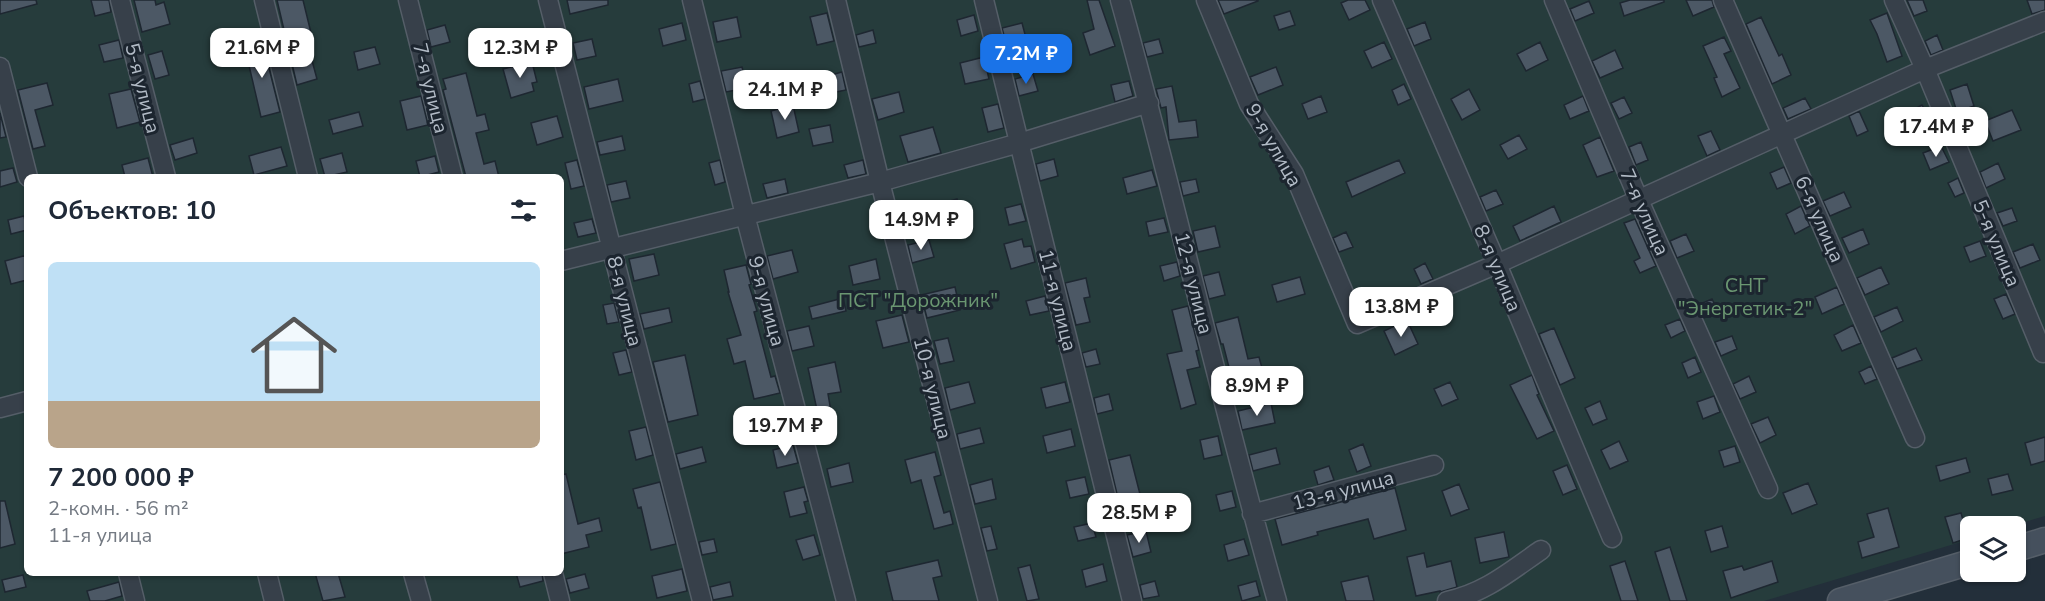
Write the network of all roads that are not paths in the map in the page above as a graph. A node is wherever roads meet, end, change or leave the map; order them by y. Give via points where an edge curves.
1 (120, 0) edge
2 (264, 0) edge
3 (408, 0) edge
4 (548, 0) edge
5 (692, 0) edge
6 (836, 0) edge
7 (984, 0) edge
8 (1120, 0) edge
9 (1206, 0) edge
10 (1382, 0) edge
11 (1554, 0) edge
12 (1722, 0) edge
13 (1894, 0) edge
14 (2045, 21) edge
15 (0, 67) edge
16 (1925, 69) junction
17 (1149, 103) junction
18 (1783, 134) junction
19 (1020, 143) junction
20 (26, 174) edge
21 (165, 174) edge
22 (307, 174) edge
23 (452, 174) edge
24 (880, 182) junction
25 (1638, 198) junction
26 (745, 214) junction
27 (611, 249) junction
28 (564, 260) edge
29 (1497, 264) junction
30 (2043, 353) dead end
31 (24, 402) edge
32 (0, 408) edge
33 (1915, 438) dead end
34 (1434, 465) dead end
35 (1768, 489) dead end
36 (1252, 514) junction
37 (1612, 538) dead end
38 (2045, 540) edge
39 (2026, 546) edge
40 (1541, 550) dead end
41 (1960, 565) edge
42 (129, 576) edge
43 (268, 576) edge
44 (414, 576) edge
45 (554, 576) edge
46 (135, 601) edge
47 (274, 601) edge
48 (421, 601) edge
49 (560, 601) edge
50 (702, 601) edge
51 (846, 601) edge
52 (988, 601) edge
53 (1132, 601) edge
54 (1277, 601) edge
55 (1447, 601) edge
56 (1840, 601) edge

1 - 21 street, 5-я улица
2 - 22 street
3 - 23 street, 7-я улица
4 - 27 street, 8-я улица
5 - 26 street, 9-я улица
6 - 24 street, 10-я улица
7 - 19 street, 11-я улица
8 - 17 street, 12-я улица
9 - 29 street, 9-я улица via 1249,104 1294,174 1357,324
10 - 29 street, 8-я улица
11 - 25 street, 7-я улица
12 - 18 street, 6-я улица
13 - 16 street, 5-я улица
14 - 16 street
15 - 20 street
16 - 18 street
16 - 30 street, 5-я улица
17 - 19 street
17 - 36 street, 12-я улица
18 - 25 street
18 - 33 street, 6-я улица
19 - 24 street
19 - 53 street, 11-я улица
24 - 26 street
24 - 52 street, 10-я улица
25 - 29 street
25 - 35 street, 7-я улица
26 - 27 street
26 - 51 street, 9-я улица
27 - 28 street
27 - 50 street, 8-я улица
29 - 37 street, 8-я улица
31 - 32 street
34 - 36 street, 13-я улица
36 - 54 street, 12-я улица
38 - 39 street
40 - 55 street via 1483,590
41 - 56 street
42 - 46 street
43 - 47 street
44 - 48 street
45 - 49 street

